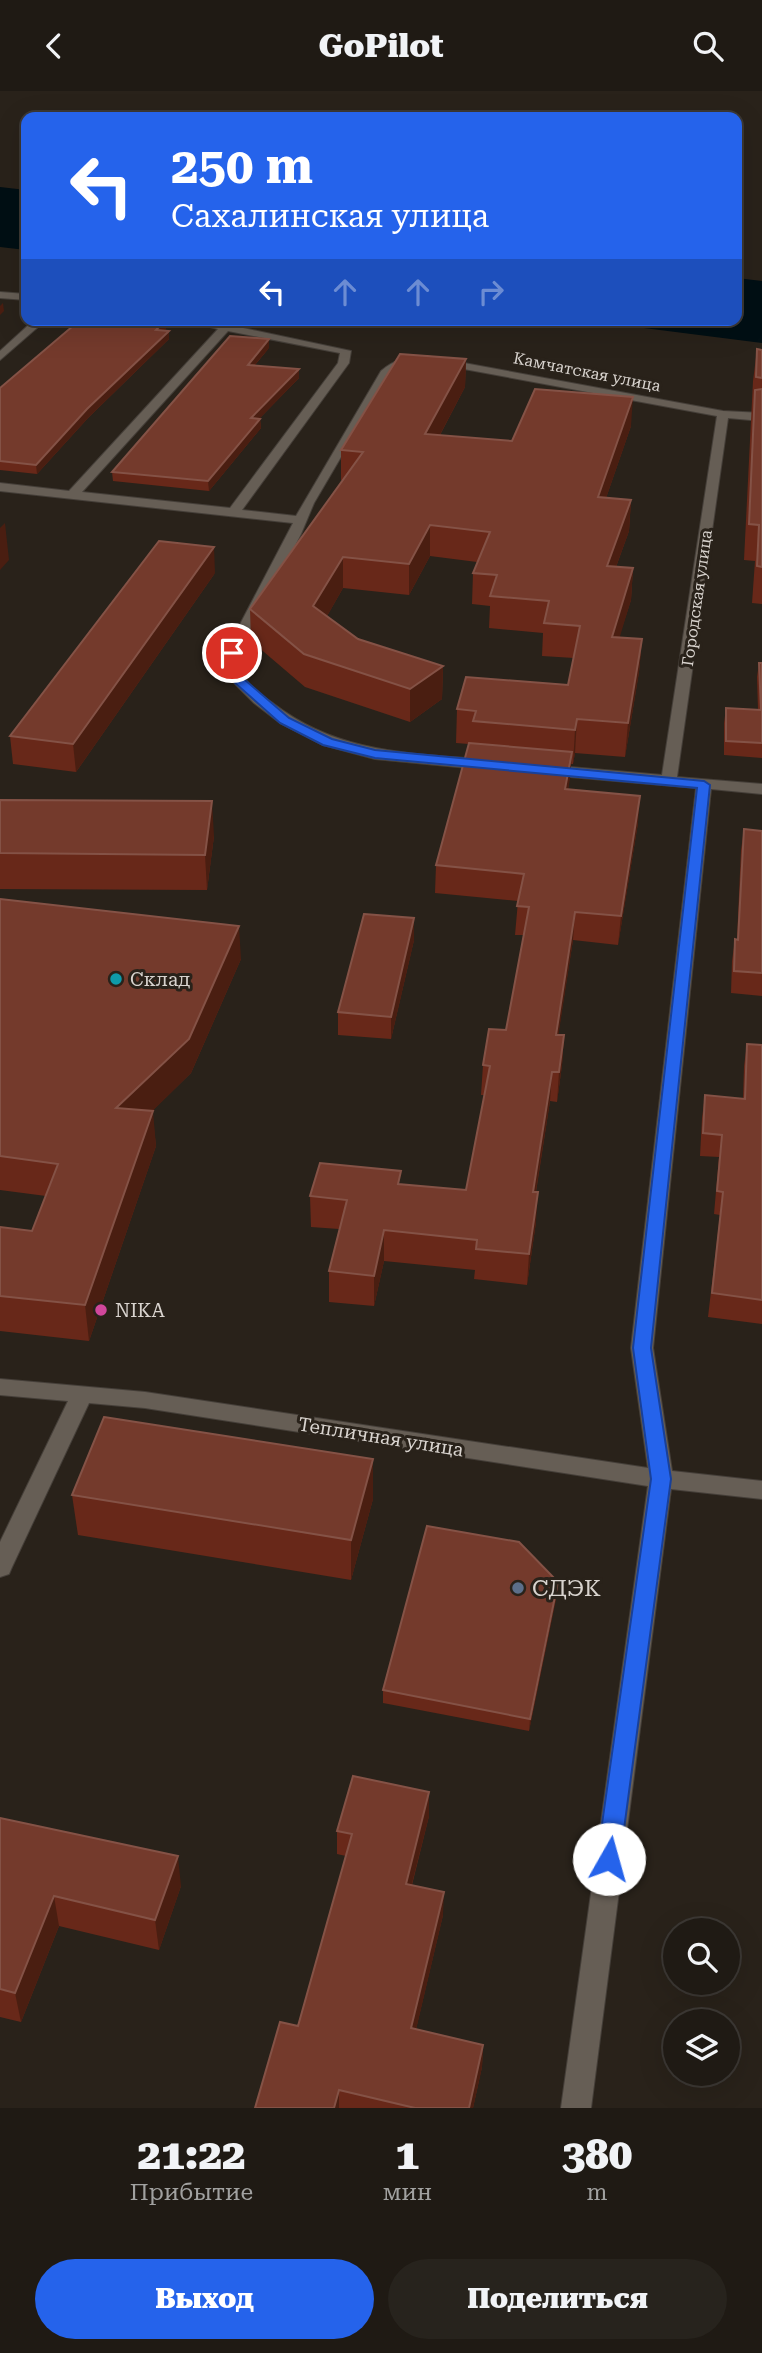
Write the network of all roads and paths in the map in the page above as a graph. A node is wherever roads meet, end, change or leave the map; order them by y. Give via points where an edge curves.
1 (0, 295) edge
2 (21, 296) edge
3 (34, 326) edge
4 (216, 326) edge
5 (225, 328) junction
6 (0, 357) edge
7 (723, 414) junction
8 (762, 417) edge
9 (0, 487) edge
10 (73, 494) junction
11 (234, 511) junction
12 (298, 527) junction
13 (509, 767) edge
14 (536, 769) edge
15 (669, 781) junction
16 (704, 785) junction
17 (762, 789) edge
18 (0, 1387) edge
19 (82, 1395) junction
20 (661, 1479) junction
21 (762, 1490) edge
22 (0, 1567) edge
23 (576, 2108) edge

1 - 2 street
3 - 6 street
4 - 5 street
5 - 10 street
5 - 11 street via 346,351 343,363
7 - 8 street, Камчатская улица
7 - 12 street, Камчатская улица via 452,363 406,360 385,373
7 - 15 street, Городская улица
9 - 10 street
10 - 11 street
11 - 12 street
12 - 13 street via 232,653 239,681 285,720 328,742 375,754
14 - 15 street
15 - 16 street
16 - 17 street
16 - 20 street via 642,1348
18 - 19 street, Тепличная улица
19 - 20 street, Тепличная улица via 145,1400
19 - 22 street
20 - 21 street, Тепличная улица
20 - 23 street

